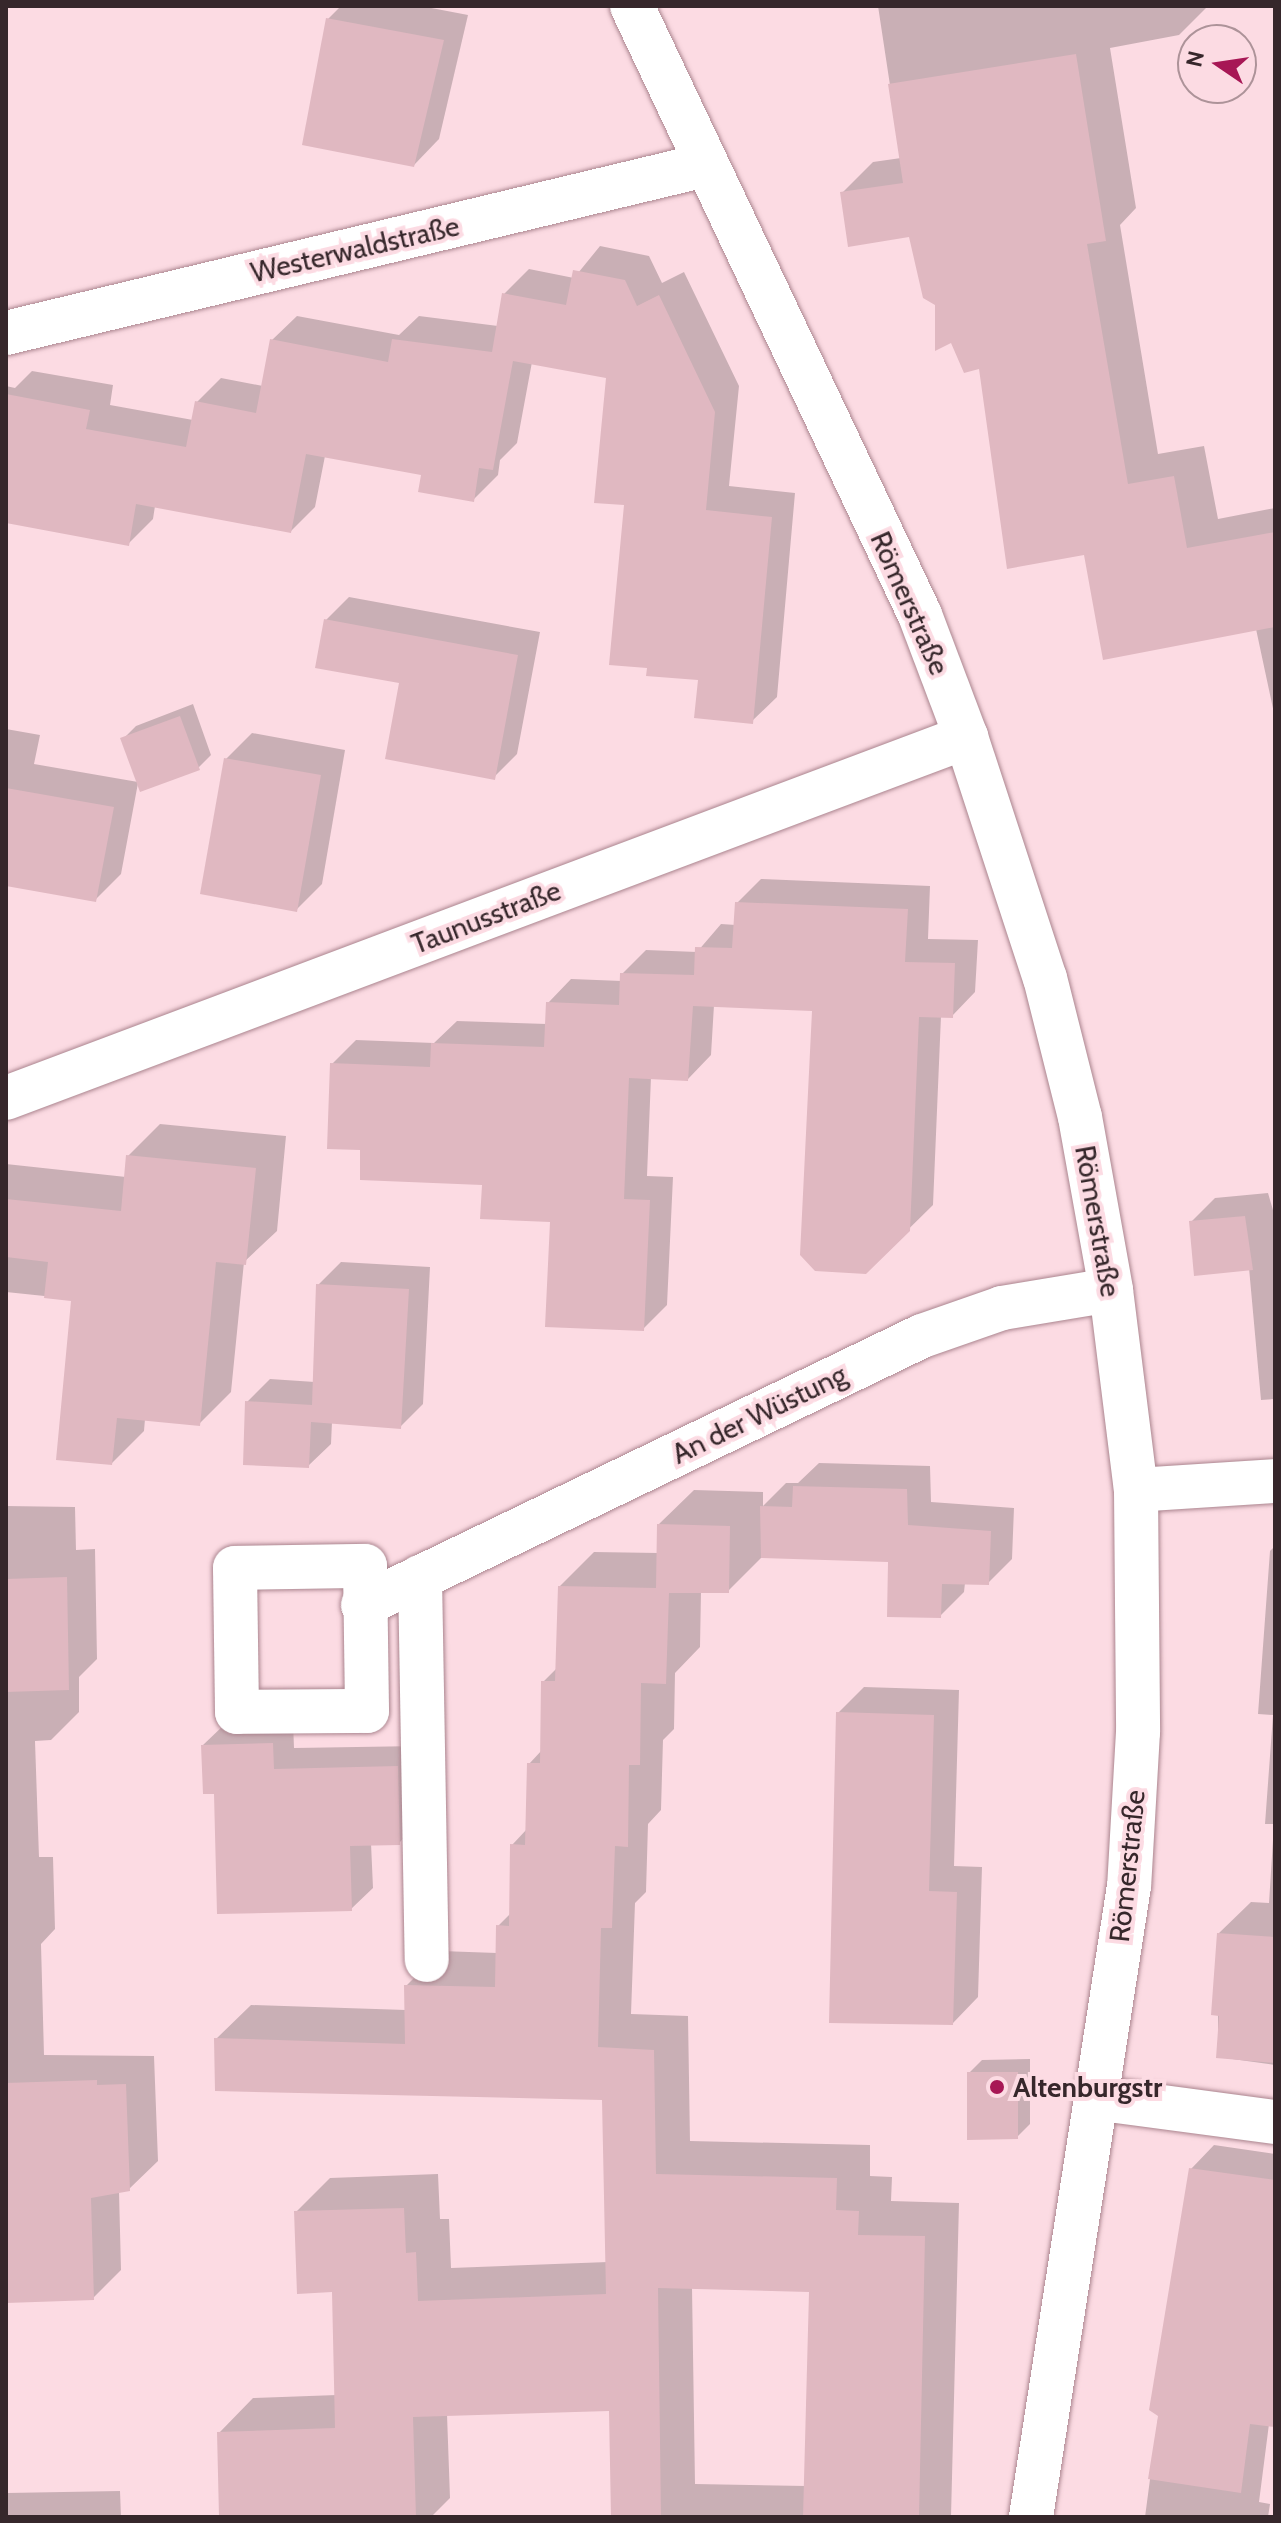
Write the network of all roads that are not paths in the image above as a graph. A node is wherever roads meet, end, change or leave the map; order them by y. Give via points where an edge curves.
1 (632, 6) edge
2 (705, 165) junction
3 (6, 333) edge
4 (966, 737) junction
5 (6, 1098) edge
6 (1111, 1290) junction
7 (1275, 1481) edge
8 (1136, 1490) junction
9 (420, 1577) junction
10 (363, 1605) dead end
11 (427, 1960) dead end
12 (1095, 2098) junction
13 (1275, 2122) edge
14 (1031, 2517) edge

1 - 2 street, Römerstraße
2 - 3 street, Westerwaldstraße
2 - 4 street, Römerstraße via 920,615
4 - 5 street, Taunusstraße
4 - 6 street, Römerstraße via 1045,978 1080,1117
6 - 8 street, Römerstraße
6 - 9 street, An der Wüstung via 1002,1308 922,1336
7 - 8 street
8 - 12 street, Römerstraße via 1138,1732 1129,1886
9 - 10 street, An der Wüstung
9 - 11 street
12 - 13 street
12 - 14 street, Römerstraße

